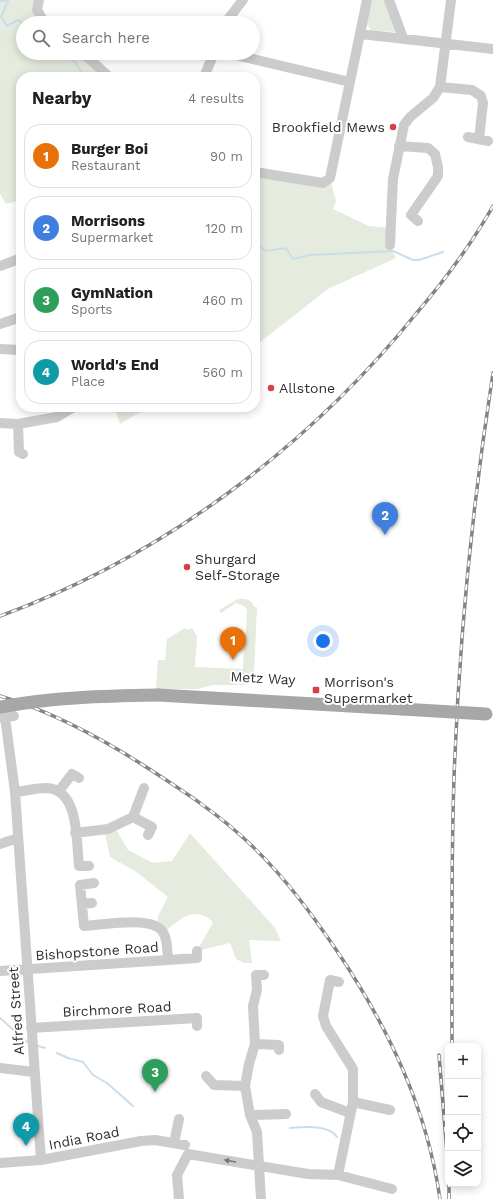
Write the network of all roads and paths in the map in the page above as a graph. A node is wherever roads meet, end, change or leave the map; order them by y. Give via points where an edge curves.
1 (39, 0) edge
2 (243, 0) edge
3 (367, 0) edge
4 (389, 0) edge
5 (451, 0) edge
6 (41, 16) edge
7 (230, 16) edge
8 (361, 34) junction
9 (403, 38) junction
10 (446, 44) junction
11 (493, 49) edge
12 (91, 60) edge
13 (211, 60) edge
14 (257, 60) edge
15 (104, 72) edge
16 (206, 72) edge
17 (350, 82) junction
18 (440, 87) junction
19 (468, 137) dead end
20 (399, 146) junction
21 (260, 173) edge
22 (418, 220) dead end
23 (390, 245) dead end
24 (16, 260) edge
25 (0, 266) edge
26 (16, 319) edge
27 (0, 324) edge
28 (0, 350) edge
29 (16, 350) edge
30 (66, 412) edge
31 (0, 423) edge
32 (18, 424) junction
33 (18, 452) dead end
34 (5, 714) edge
35 (489, 714) edge
36 (79, 778) dead end
37 (144, 788) dead end
38 (58, 791) junction
39 (15, 792) junction
40 (133, 817) junction
41 (75, 833) junction
42 (148, 835) dead end
43 (18, 838) junction
44 (0, 844) edge
45 (89, 866) dead end
46 (94, 883) dead end
47 (92, 903) dead end
48 (82, 904) junction
49 (197, 952) dead end
50 (168, 960) junction
51 (27, 970) junction
52 (0, 971) edge
53 (264, 975) dead end
54 (330, 980) dead end
55 (197, 1026) dead end
56 (31, 1028) junction
57 (255, 1044) junction
58 (279, 1050) dead end
59 (0, 1068) edge
60 (34, 1072) junction
61 (206, 1076) dead end
62 (245, 1086) junction
63 (315, 1094) dead end
64 (353, 1102) junction
65 (390, 1110) dead end
66 (350, 1113) junction
67 (286, 1114) dead end
68 (250, 1115) junction
69 (179, 1120) dead end
70 (174, 1143) junction
71 (187, 1149) junction
72 (41, 1160) junction
73 (0, 1163) edge
74 (260, 1166) junction
75 (338, 1175) junction
76 (392, 1189) dead end
77 (179, 1199) edge
78 (261, 1199) edge

1 - 6 street via 37,10
2 - 7 street
3 - 8 street
4 - 9 street
5 - 10 street
8 - 9 street
8 - 17 street
9 - 10 street
10 - 11 street
10 - 18 street
12 - 15 street
13 - 16 street
14 - 17 street
17 - 21 street via 330,178 322,183
18 - 19 street via 472,90 481,96 484,140
18 - 20 street via 433,98 407,120
20 - 22 street via 428,148 435,154 438,176 411,215
20 - 23 street via 392,179
24 - 25 street
26 - 27 street
28 - 29 street
30 - 32 street via 58,417
31 - 32 street
32 - 33 street
34 - 35 main road, Metz Way, bridge via 22,703 158,695
34 - 39 street, Alfred Street
36 - 38 street via 72,774
37 - 40 street
38 - 39 street via 46,788
38 - 41 street via 69,801
39 - 43 street, Alfred Street
40 - 41 street via 108,829
40 - 42 street via 152,827
41 - 45 street via 79,866
43 - 44 street
43 - 51 street, Alfred Street
46 - 48 street, Bishopstone Road via 80,885
47 - 48 street
48 - 50 street, Bishopstone Road via 84,926 146,922 160,928 166,939
49 - 50 street, Bishopstone Road via 197,958
50 - 51 street, Bishopstone Road
51 - 52 street, Bishopstone Road
51 - 56 street, Alfred Street
53 - 57 street via 256,975 253,1006
54 - 64 street via 324,1016 326,1026 353,1069
55 - 56 street, Birchmore Road via 196,1018
56 - 60 street, Alfred Street
57 - 58 street via 279,1044
57 - 62 street via 248,1064
59 - 60 street
60 - 72 street, Alfred Street
61 - 62 street via 214,1085
62 - 68 street
63 - 66 street via 321,1102
64 - 65 street
64 - 66 street
66 - 75 street
67 - 68 street
68 - 74 street via 257,1132
69 - 70 street
70 - 71 street, India Road
70 - 72 street, India Road via 141,1141
74 -> 71 street, India Road
71 - 77 street via 177,1175
72 - 73 street, India Road
74 - 75 street, India Road via 308,1174
74 - 78 street
75 - 76 street, India Road

